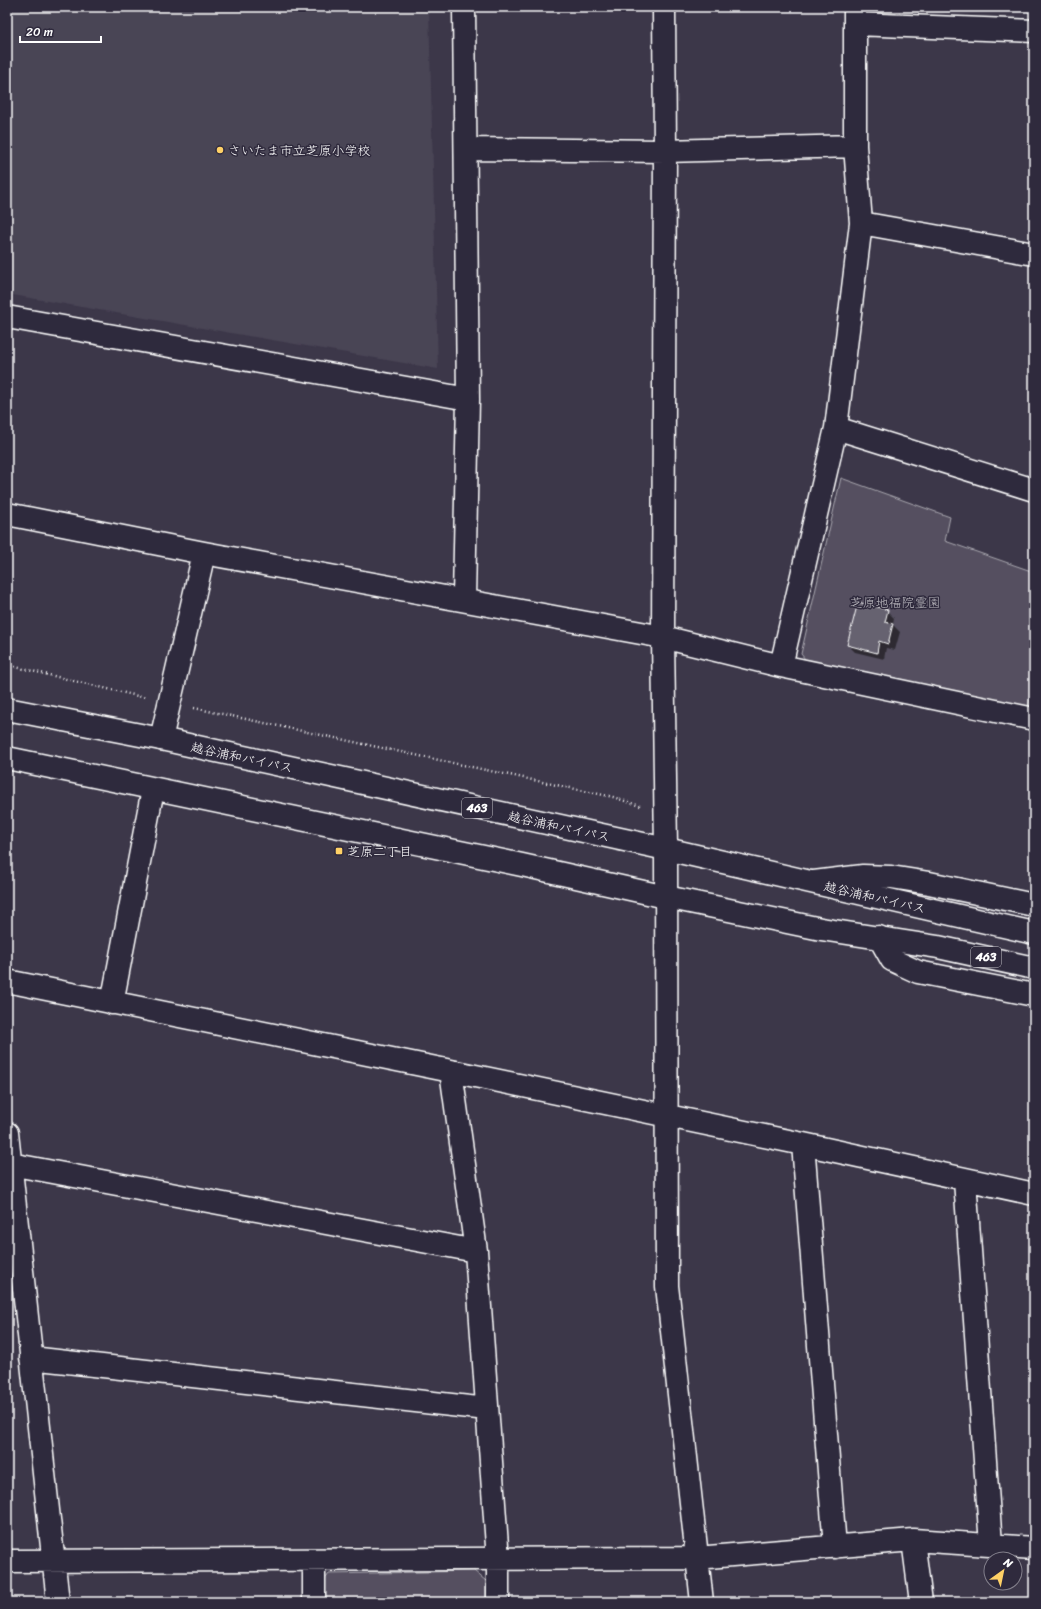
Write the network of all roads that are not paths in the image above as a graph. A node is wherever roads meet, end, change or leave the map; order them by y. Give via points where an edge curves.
1 (464, 7) edge
2 (664, 7) edge
3 (855, 16) edge
4 (1034, 31) edge
5 (855, 146) junction
6 (466, 149) junction
7 (665, 151) junction
8 (861, 223) junction
9 (1034, 254) edge
10 (7, 317) edge
11 (468, 399) junction
12 (836, 428) junction
13 (1034, 490) edge
14 (7, 514) edge
15 (204, 552) junction
16 (464, 599) junction
17 (663, 637) junction
18 (781, 666) junction
19 (7, 709) edge
20 (1034, 719) edge
21 (161, 739) junction
22 (7, 758) edge
23 (153, 789) junction
24 (666, 849) junction
25 (814, 882) junction
26 (666, 897) junction
27 (1034, 905) edge
28 (1034, 933) edge
29 (879, 937) junction
30 (1034, 968) edge
31 (7, 982) edge
32 (1034, 995) edge
33 (112, 1002) junction
34 (451, 1071) junction
35 (667, 1117) junction
36 (7, 1133) edge
37 (803, 1144) junction
38 (10, 1164) junction
39 (966, 1180) junction
40 (1034, 1194) edge
41 (476, 1252) junction
42 (31, 1358) junction
43 (487, 1409) junction
44 (913, 1540) junction
45 (991, 1545) junction
46 (835, 1547) junction
47 (1034, 1548) edge
48 (696, 1558) junction
49 (314, 1560) junction
50 (498, 1560) junction
51 (7, 1561) edge
52 (54, 1561) junction
53 (58, 1602) edge
54 (314, 1602) edge
55 (498, 1602) edge
56 (702, 1602) edge
57 (921, 1602) edge

1 - 6 main road
2 - 7 main road
3 - 4 main road
3 - 5 main road
5 - 7 main road
5 - 8 main road
6 - 7 main road
6 - 11 main road
7 - 17 main road
8 - 9 main road
8 - 12 main road
10 - 11 main road
11 - 16 main road
12 - 13 main road
12 - 18 main road
14 - 15 main road
15 - 16 main road
15 - 21 main road
16 - 17 main road
17 - 18 main road
17 - 24 main road
18 - 20 main road
19 - 21 main road, 越谷浦和バイパス / 463
21 - 24 main road, 越谷浦和バイパス / 463
22 - 23 main road, 463
23 - 26 main road, 463
23 - 33 main road
24 - 25 main road, 越谷浦和バイパス / 463
24 - 26 main road
25 - 27 main road via 863,876 891,877
25 - 28 main road, 越谷浦和バイパス / 463
26 - 29 main road, 463 via 821,929
26 - 35 main road
29 - 30 main road, 463
29 - 32 main road via 892,960 918,972
31 - 33 main road
33 - 34 main road
34 - 35 main road
34 - 41 main road
35 - 37 main road
35 - 48 main road via 667,1286
36 - 38 main road
37 - 39 main road
37 - 46 main road
38 - 41 main road
38 - 42 main road
39 - 40 main road
39 - 45 main road
41 - 43 main road
42 - 43 main road
42 - 52 main road
43 - 50 main road
44 - 45 main road
44 - 46 main road
44 - 57 main road
45 - 47 main road
46 - 48 main road
48 - 50 main road
48 - 56 main road
49 - 50 main road
49 - 52 main road
49 - 54 main road
50 - 55 main road
51 - 52 main road
52 - 53 main road

